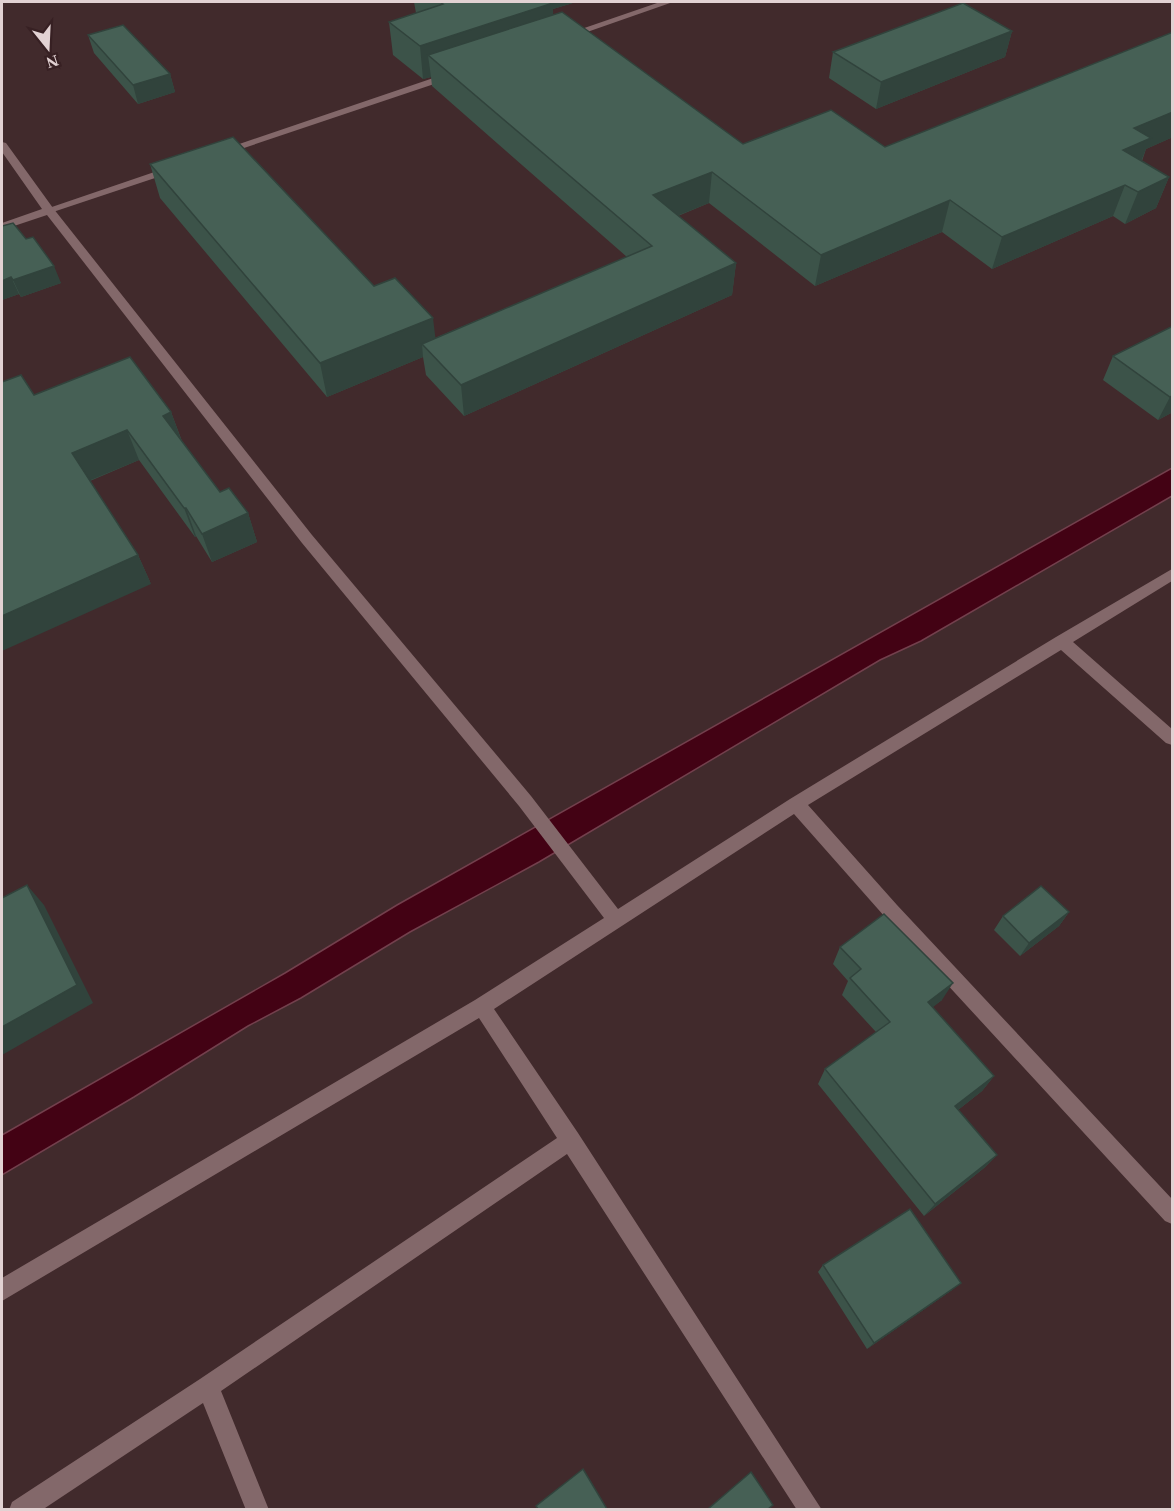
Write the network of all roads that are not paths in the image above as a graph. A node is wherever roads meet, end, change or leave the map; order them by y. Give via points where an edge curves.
1 (668, 2) edge
2 (555, 39) edge
3 (465, 70) edge
4 (2, 145) edge
5 (207, 157) edge
6 (184, 165) edge
7 (50, 210) junction
8 (2, 226) edge
9 (1173, 574) edge
10 (1061, 641) junction
11 (1173, 738) edge
12 (796, 804) junction
13 (615, 919) junction
14 (482, 1006) junction
15 (571, 1140) junction
16 (1173, 1214) edge
17 (2, 1290) edge
18 (208, 1387) junction
19 (20, 1509) edge
20 (258, 1509) edge
21 (812, 1509) edge

1 - 2 street
3 - 5 street
4 - 7 street
6 - 7 street
7 - 8 street
7 - 13 street via 307,539 525,801
9 - 10 street
10 - 11 street
10 - 12 street
12 - 13 street
12 - 16 street
13 - 14 street
14 - 15 street
14 - 17 street
15 - 18 street
15 - 21 street
18 - 19 street
18 - 20 street

